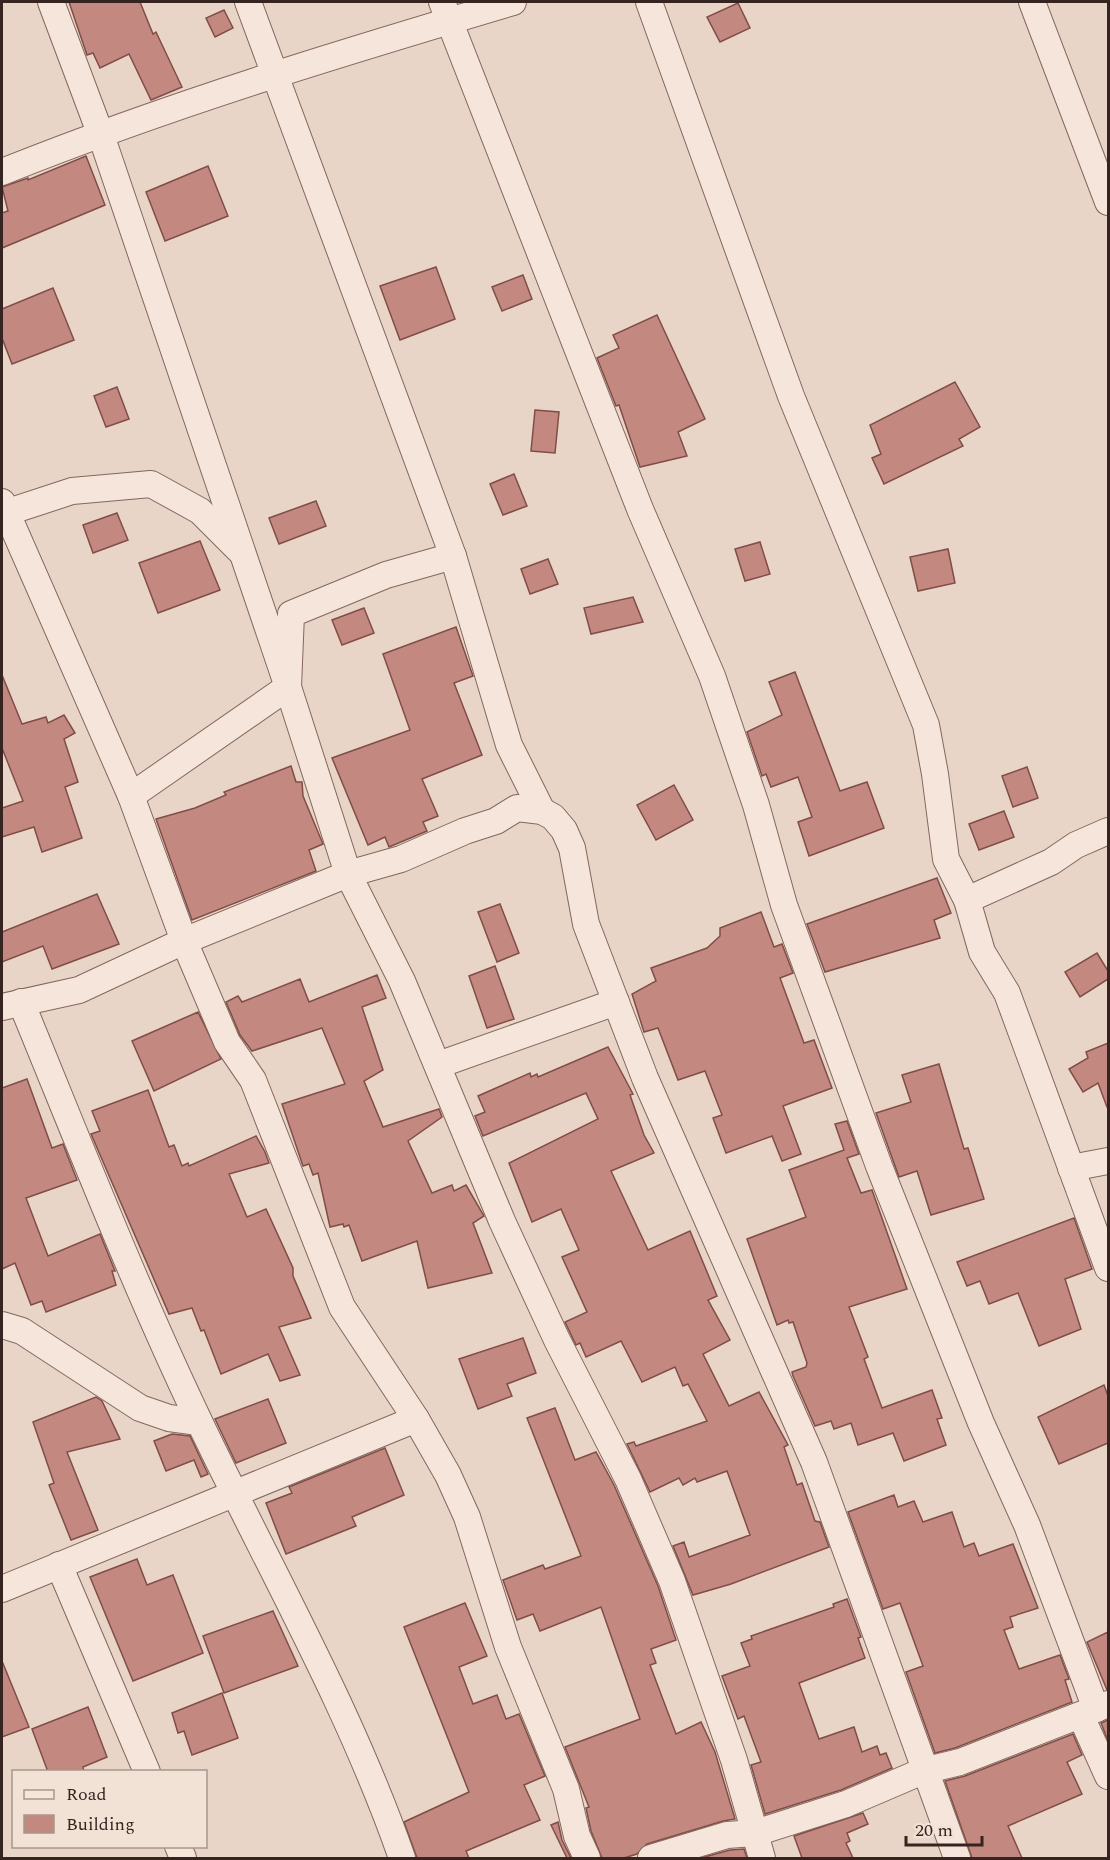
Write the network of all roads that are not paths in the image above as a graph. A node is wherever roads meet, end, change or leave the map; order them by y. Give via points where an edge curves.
1 (51, 2) edge
2 (248, 2) edge
3 (513, 2) edge
4 (649, 2) edge
5 (1032, 2) edge
6 (445, 11) edge
7 (273, 75) junction
8 (100, 133) junction
9 (2, 172) edge
10 (1108, 202) edge
11 (3, 510) edge
12 (243, 555) junction
13 (453, 556) junction
14 (288, 687) junction
15 (131, 796) junction
16 (542, 811) junction
17 (1108, 831) edge
18 (348, 874) junction
19 (967, 900) junction
20 (183, 941) junction
21 (616, 1002) junction
22 (11, 1004) edge
23 (438, 1065) junction
24 (1108, 1161) edge
25 (1071, 1168) junction
26 (1108, 1268) edge
27 (2, 1324) edge
28 (416, 1419) junction
29 (200, 1422) junction
30 (236, 1494) junction
31 (60, 1565) junction
32 (2, 1589) edge
33 (1095, 1710) edge
34 (146, 1770) edge
35 (923, 1771) junction
36 (1108, 1776) edge
37 (755, 1833) junction
38 (402, 1858) edge
39 (587, 1858) edge
40 (651, 1858) edge
41 (762, 1858) edge
42 (957, 1858) edge

1 - 8 street
2 - 7 street
3 - 6 street
4 - 19 street via 791,396 926,725 946,859
5 - 10 street
6 - 7 street
6 - 33 street via 640,509 712,675 756,805 784,905 879,1166 976,1412 1028,1525
7 - 8 street
7 - 13 street
8 - 9 street
8 - 12 street
11 - 12 street via 72,491 151,484 200,511
11 - 15 street
12 - 14 street
13 - 14 street via 386,575 291,614
13 - 16 street via 509,745
14 - 15 street
14 - 18 street
15 - 20 street
16 - 18 street via 517,808 496,821 401,860
16 - 21 street via 564,830 572,848 586,924
17 - 19 street
18 - 20 street
18 - 23 street via 402,981
19 - 25 street via 982,952 1007,993
20 - 22 street via 79,990
20 - 28 street via 228,1042 253,1080 342,1307
21 - 23 street
21 - 35 street via 649,1088 814,1462 858,1577
22 - 29 street
23 - 37 street via 502,1221 628,1479 672,1581 735,1760
24 - 25 street
25 - 26 street
27 - 29 street via 22,1331 140,1408 169,1418
28 - 30 street
28 - 39 street via 467,1517 508,1647 566,1790 577,1836
29 - 30 street
30 - 31 street
30 - 38 street via 300,1619 367,1764
31 - 32 street
31 - 34 street
33 - 35 street via 960,1762
33 - 36 street
35 - 37 street via 846,1803
35 - 42 street
37 - 40 street via 727,1835
37 - 41 street

